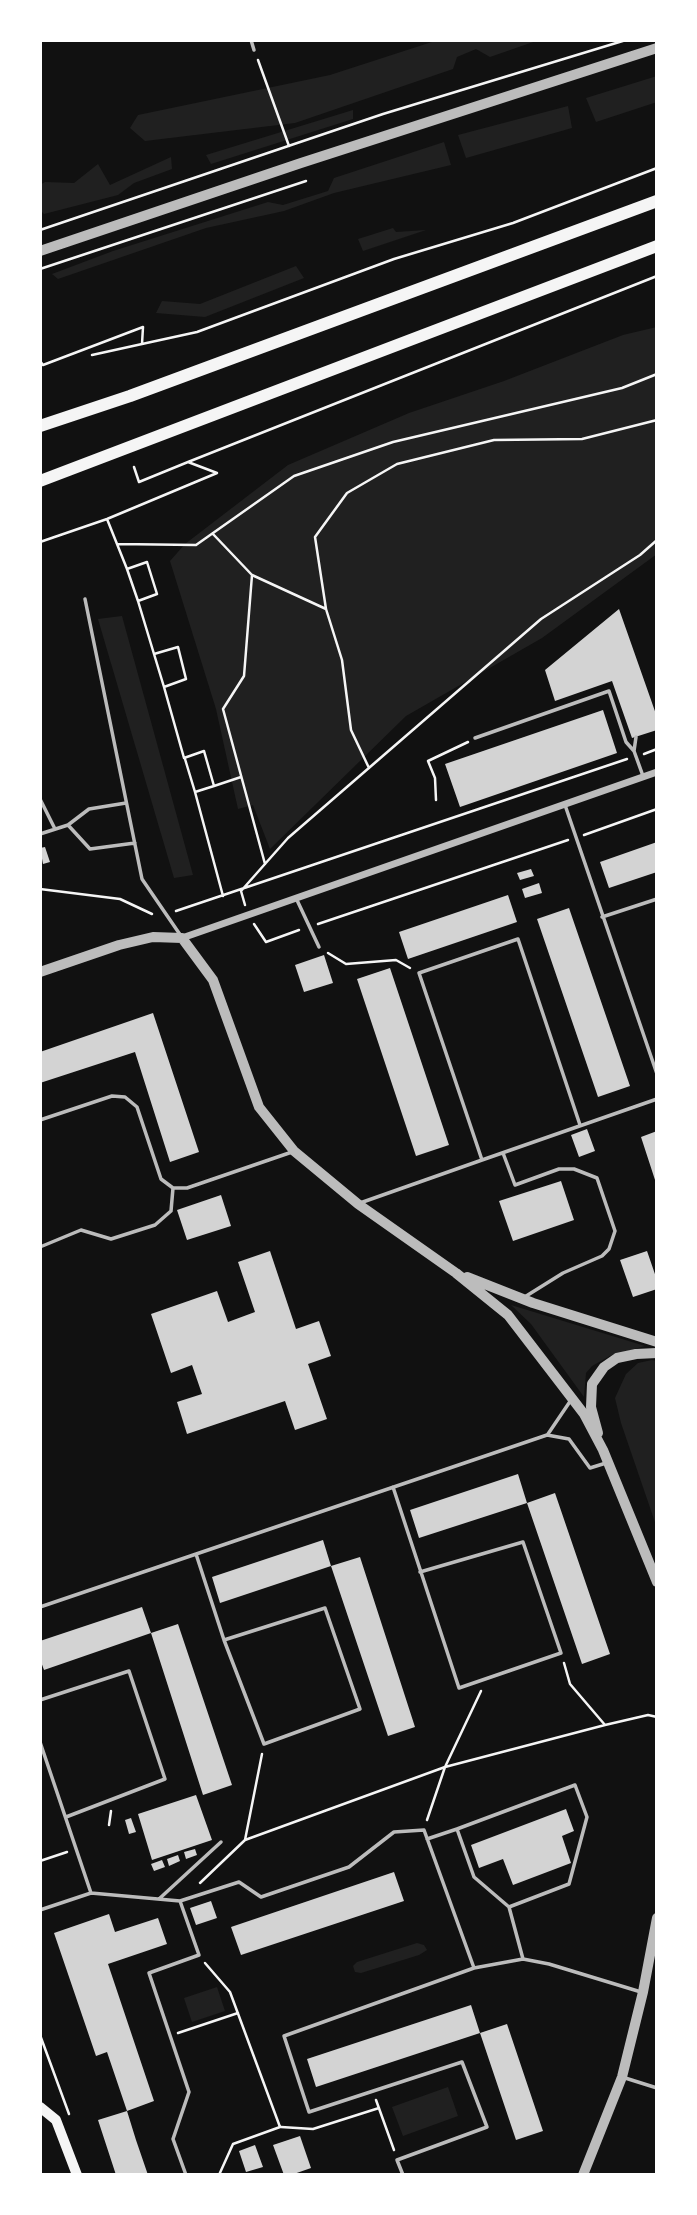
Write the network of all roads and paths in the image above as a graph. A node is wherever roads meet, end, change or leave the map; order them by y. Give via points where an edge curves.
1 (251, 40) edge
2 (626, 40) edge
3 (657, 48) edge
4 (254, 50) joint
5 (289, 146) junction
6 (657, 168) edge
7 (306, 181) dead end
8 (657, 201) edge
9 (40, 230) edge
10 (657, 246) edge
11 (40, 251) edge
12 (40, 269) edge
13 (657, 276) edge
14 (142, 344) junction
15 (92, 355) dead end
16 (40, 362) edge
17 (657, 374) edge
18 (657, 420) edge
19 (40, 426) edge
20 (188, 462) junction
21 (134, 467) dead end
22 (40, 481) edge
23 (107, 519) junction
24 (213, 534) junction
25 (657, 540) edge
26 (40, 542) edge
27 (117, 544) junction
28 (127, 569) junction
29 (252, 575) junction
30 (85, 599) dead end
31 (138, 601) junction
32 (326, 609) junction
33 (154, 654) junction
34 (164, 687) junction
35 (636, 737) dead end
36 (475, 738) joint
37 (657, 749) edge
38 (634, 751) junction
39 (636, 757) junction
40 (184, 758) junction
41 (369, 768) junction
42 (657, 772) edge
43 (643, 776) junction
44 (241, 777) junction
45 (214, 786) junction
46 (195, 792) junction
47 (40, 799) edge
48 (436, 800) dead end
49 (127, 803) junction
50 (565, 803) junction
51 (657, 810) edge
52 (68, 825) junction
53 (55, 829) junction
54 (40, 834) edge
55 (576, 838) junction
56 (135, 843) junction
57 (265, 864) junction
58 (40, 889) edge
59 (241, 891) junction
60 (223, 896) junction
61 (296, 898) junction
62 (657, 899) edge
63 (248, 913) junction
64 (166, 914) junction
65 (602, 918) junction
66 (310, 927) junction
67 (182, 938) junction
68 (319, 947) joint
69 (40, 972) edge
70 (419, 973) junction
71 (657, 1074) edge
72 (657, 1099) edge
73 (40, 1120) edge
74 (580, 1125) junction
75 (294, 1151) junction
76 (503, 1153) junction
77 (482, 1160) junction
78 (173, 1188) junction
79 (358, 1204) junction
80 (40, 1247) edge
81 (456, 1273) junction
82 (522, 1299) junction
83 (657, 1342) edge
84 (657, 1353) edge
85 (572, 1398) junction
86 (547, 1435) junction
87 (603, 1450) junction
88 (608, 1463) junction
89 (393, 1487) junction
90 (196, 1554) junction
91 (420, 1572) junction
92 (657, 1582) edge
93 (40, 1607) edge
94 (224, 1640) junction
95 (561, 1653) junction
96 (487, 1678) junction
97 (40, 1700) edge
98 (657, 1717) edge
99 (605, 1725) junction
100 (40, 1742) edge
101 (264, 1744) junction
102 (445, 1766) junction
103 (66, 1817) junction
104 (457, 1829) junction
105 (424, 1830) junction
106 (427, 1839) junction
107 (245, 1840) junction
108 (221, 1842) dead end
109 (77, 1849) junction
110 (40, 1861) edge
111 (199, 1884) dead end
112 (91, 1893) junction
113 (159, 1899) junction
114 (180, 1901) junction
115 (509, 1907) junction
116 (40, 1910) edge
117 (657, 1918) edge
118 (657, 1948) edge
119 (199, 1955) junction
120 (523, 1959) junction
121 (474, 1968) junction
122 (644, 1988) junction
123 (238, 2013) junction
124 (40, 2035) edge
125 (170, 2036) junction
126 (622, 2077) junction
127 (657, 2088) edge
128 (373, 2091) junction
129 (40, 2107) edge
130 (379, 2108) junction
131 (73, 2124) dead end
132 (280, 2127) junction
133 (397, 2160) junction
134 (77, 2175) edge
135 (186, 2175) edge
136 (219, 2175) edge
137 (403, 2175) edge
138 (583, 2175) edge

1 - 4 lane
2 - 5 path
3 - 11 street
4 - 5 path
5 - 9 path
6 - 14 path via 197,332
7 - 12 path
8 - 19 main road
10 - 22 main road
13 - 20 path
14 - 15 path
14 - 16 path via 144,327 43,365
17 - 24 path via 622,388 393,442 294,476
18 - 32 path via 582,439 494,440 397,464 347,493 314,537
20 - 21 path via 139,482
20 - 23 path via 217,473
23 - 26 path
23 - 27 path
24 - 27 path via 196,545
24 - 29 path
25 - 41 path via 541,619
27 - 28 path
28 - 31 path
28 - 31 path via 147,562 158,594
29 - 32 path
29 - 44 path via 244,676 223,709
30 - 49 lane
31 - 33 path
32 - 41 path via 342,660 351,730
33 - 34 path
33 - 34 path via 177,647 186,679
34 - 40 path
35 - 38 lane
36 - 38 lane via 609,691 626,742
36 - 48 path via 428,761
37 - 39 path
38 - 39 lane
39 - 43 lane
39 - 59 path
40 - 45 path via 204,751
40 - 46 path
41 - 57 path via 288,838
42 - 43 street
43 - 50 street
44 - 45 path
44 - 57 path
45 - 46 path
46 - 60 path
47 - 53 lane
49 - 52 lane via 89,809
49 - 56 lane
50 - 55 lane
50 - 61 street
51 - 55 path
52 - 53 lane
52 - 56 lane via 90,849
53 - 54 lane
55 - 65 lane
55 - 66 path
56 - 64 lane via 142,879
57 - 59 path
58 - 64 path via 120,899 153,914
59 - 60 path
59 - 63 path
60 - 64 path
61 - 63 street
61 - 66 lane
62 - 65 lane
63 - 66 path via 266,942
63 - 67 street
64 - 67 lane
65 - 71 lane
66 - 68 lane
67 - 69 street via 153,937 119,945
67 - 75 street via 213,979 259,1107
68 - 70 path via 346,964 396,960
70 - 74 lane via 517,939
70 - 77 lane
72 - 74 lane
73 - 78 lane via 112,1096 125,1097 137,1107 161,1179
74 - 76 lane
75 - 78 lane via 187,1188
75 - 79 street
76 - 77 lane
76 - 82 lane via 515,1185 559,1169 574,1168 597,1178 615,1231 602,1256
77 - 79 lane
78 - 80 lane via 171,1211 155,1225 111,1239 81,1230
79 - 81 street
81 - 82 street
81 - 85 street via 508,1315
82 - 83 street
84 - 87 street via 617,1358 592,1384 591,1406
85 - 86 lane
85 - 87 street
86 - 88 lane via 569,1439 590,1468
86 - 89 lane
87 - 88 street
88 - 92 street
89 - 90 lane
89 - 91 lane
90 - 93 lane
90 - 94 lane
91 - 95 lane via 523,1542
91 - 96 lane via 459,1688
94 - 101 lane
94 - 101 lane via 325,1608 360,1709
95 - 96 lane
95 - 99 path via 570,1684
96 - 102 path
97 - 103 lane via 129,1671 164,1779
98 - 99 path
99 - 102 path
100 - 103 lane
101 - 107 path
102 - 105 path
102 - 107 path
103 - 109 lane
104 - 106 lane
104 - 115 lane via 474,1877
104 - 115 lane via 575,1785 587,1817 569,1884
105 - 106 lane
105 - 114 lane via 394,1832 349,1867 261,1897 239,1882
106 - 121 lane
107 - 111 path
108 - 113 lane
109 - 110 path
109 - 112 lane
112 - 113 lane
112 - 116 lane
113 - 114 lane
114 - 119 lane
115 - 120 lane
117 - 122 street
118 - 122 street
119 - 123 path via 230,1992
119 - 125 lane via 149,1973
120 - 121 lane
120 - 122 lane
121 - 128 lane via 284,2036 309,2112
122 - 126 street
123 - 125 path
123 - 132 path
124 - 131 path
125 - 135 lane via 189,2092 173,2139
126 - 127 lane
126 - 138 street
128 - 130 path
128 - 133 lane via 462,2062 487,2127
129 - 134 main road via 56,2120
130 - 132 path via 313,2129
130 - 133 path
132 - 136 path via 233,2144
133 - 137 lane

